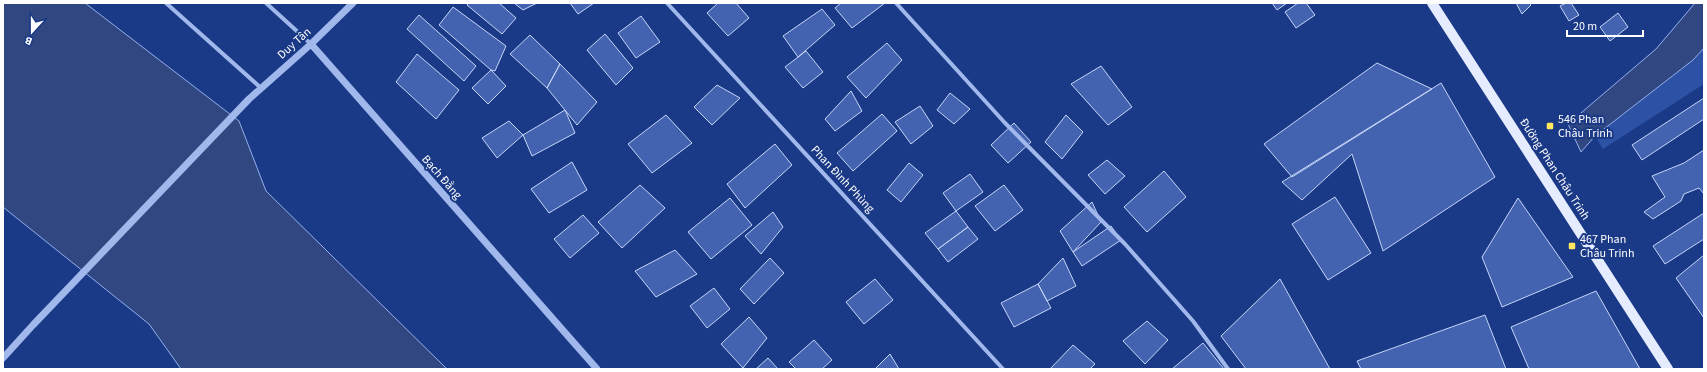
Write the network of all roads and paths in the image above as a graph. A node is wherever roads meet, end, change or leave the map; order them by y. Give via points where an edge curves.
1 (166, 3) edge
2 (266, 3) edge
3 (352, 3) edge
4 (667, 3) edge
5 (896, 3) edge
6 (1432, 3) edge
7 (311, 44) junction
8 (261, 88) junction
9 (3, 358) edge
10 (597, 369) edge
11 (1004, 369) edge
12 (1228, 369) edge
13 (1668, 369) edge

1 - 8 street
2 - 7 street, Bạch Đằng
3 - 7 street, Duy Tân
4 - 11 street, Phan Đình Phùng
5 - 12 street via 1005,123 1125,244 1193,321
6 - 13 main road, Đường Phan Châu Trinh
7 - 8 street, Duy Tân
7 - 10 street, Bạch Đằng
8 - 9 street, Duy Tân

